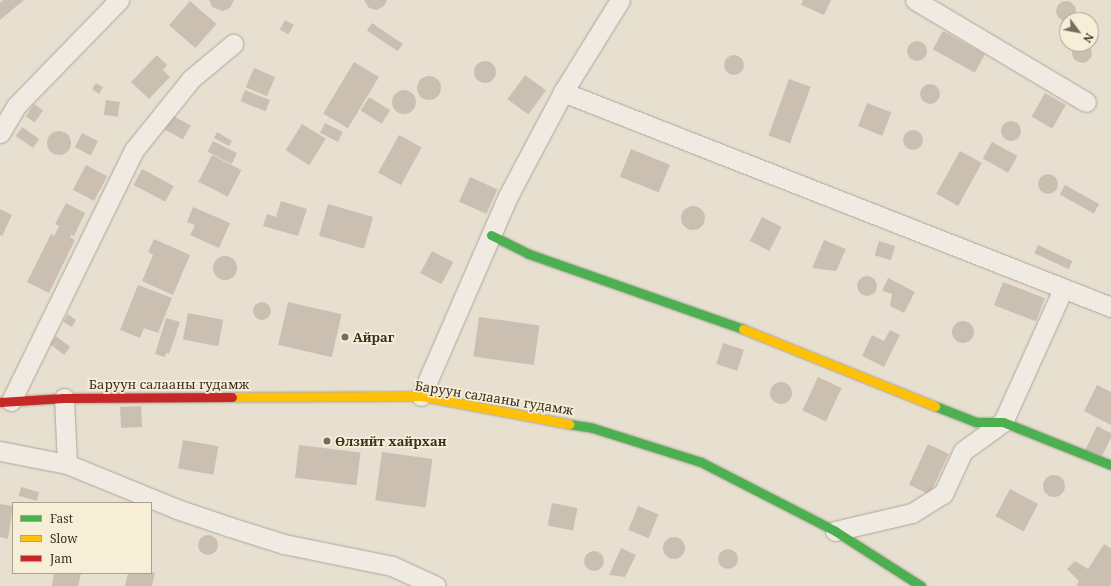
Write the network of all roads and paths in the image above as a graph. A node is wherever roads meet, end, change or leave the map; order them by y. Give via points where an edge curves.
1 (119, 0) edge
2 (620, 0) edge
3 (915, 0) edge
4 (233, 44) dead end
5 (563, 92) junction
6 (1086, 102) dead end
7 (0, 133) edge
8 (491, 235) junction
9 (1063, 289) junction
10 (1111, 308) edge
11 (421, 396) junction
12 (64, 398) junction
13 (5, 402) edge
14 (1003, 422) junction
15 (0, 451) edge
16 (67, 464) junction
17 (1111, 465) edge
18 (834, 531) junction
19 (436, 586) edge
20 (921, 586) edge

1 - 7 street via 16,106
2 - 5 street
3 - 6 street
4 - 13 street via 190,79 134,150
5 - 8 street via 508,196
5 - 9 street
8 - 11 street
8 - 14 main road via 529,254 737,327 976,422
9 - 10 street
9 - 14 street
11 - 12 main road, Баруун салааны гудамж
11 - 18 main road, Баруун салааны гудамж via 593,428 701,462
12 - 13 main road, Баруун салааны гудамж
12 - 16 street
14 - 17 main road
14 - 18 street via 963,451 943,494 912,513
15 - 16 street
16 - 19 street via 177,509 222,524 284,544 392,566
18 - 20 main road, Баруун салааны гудамж

